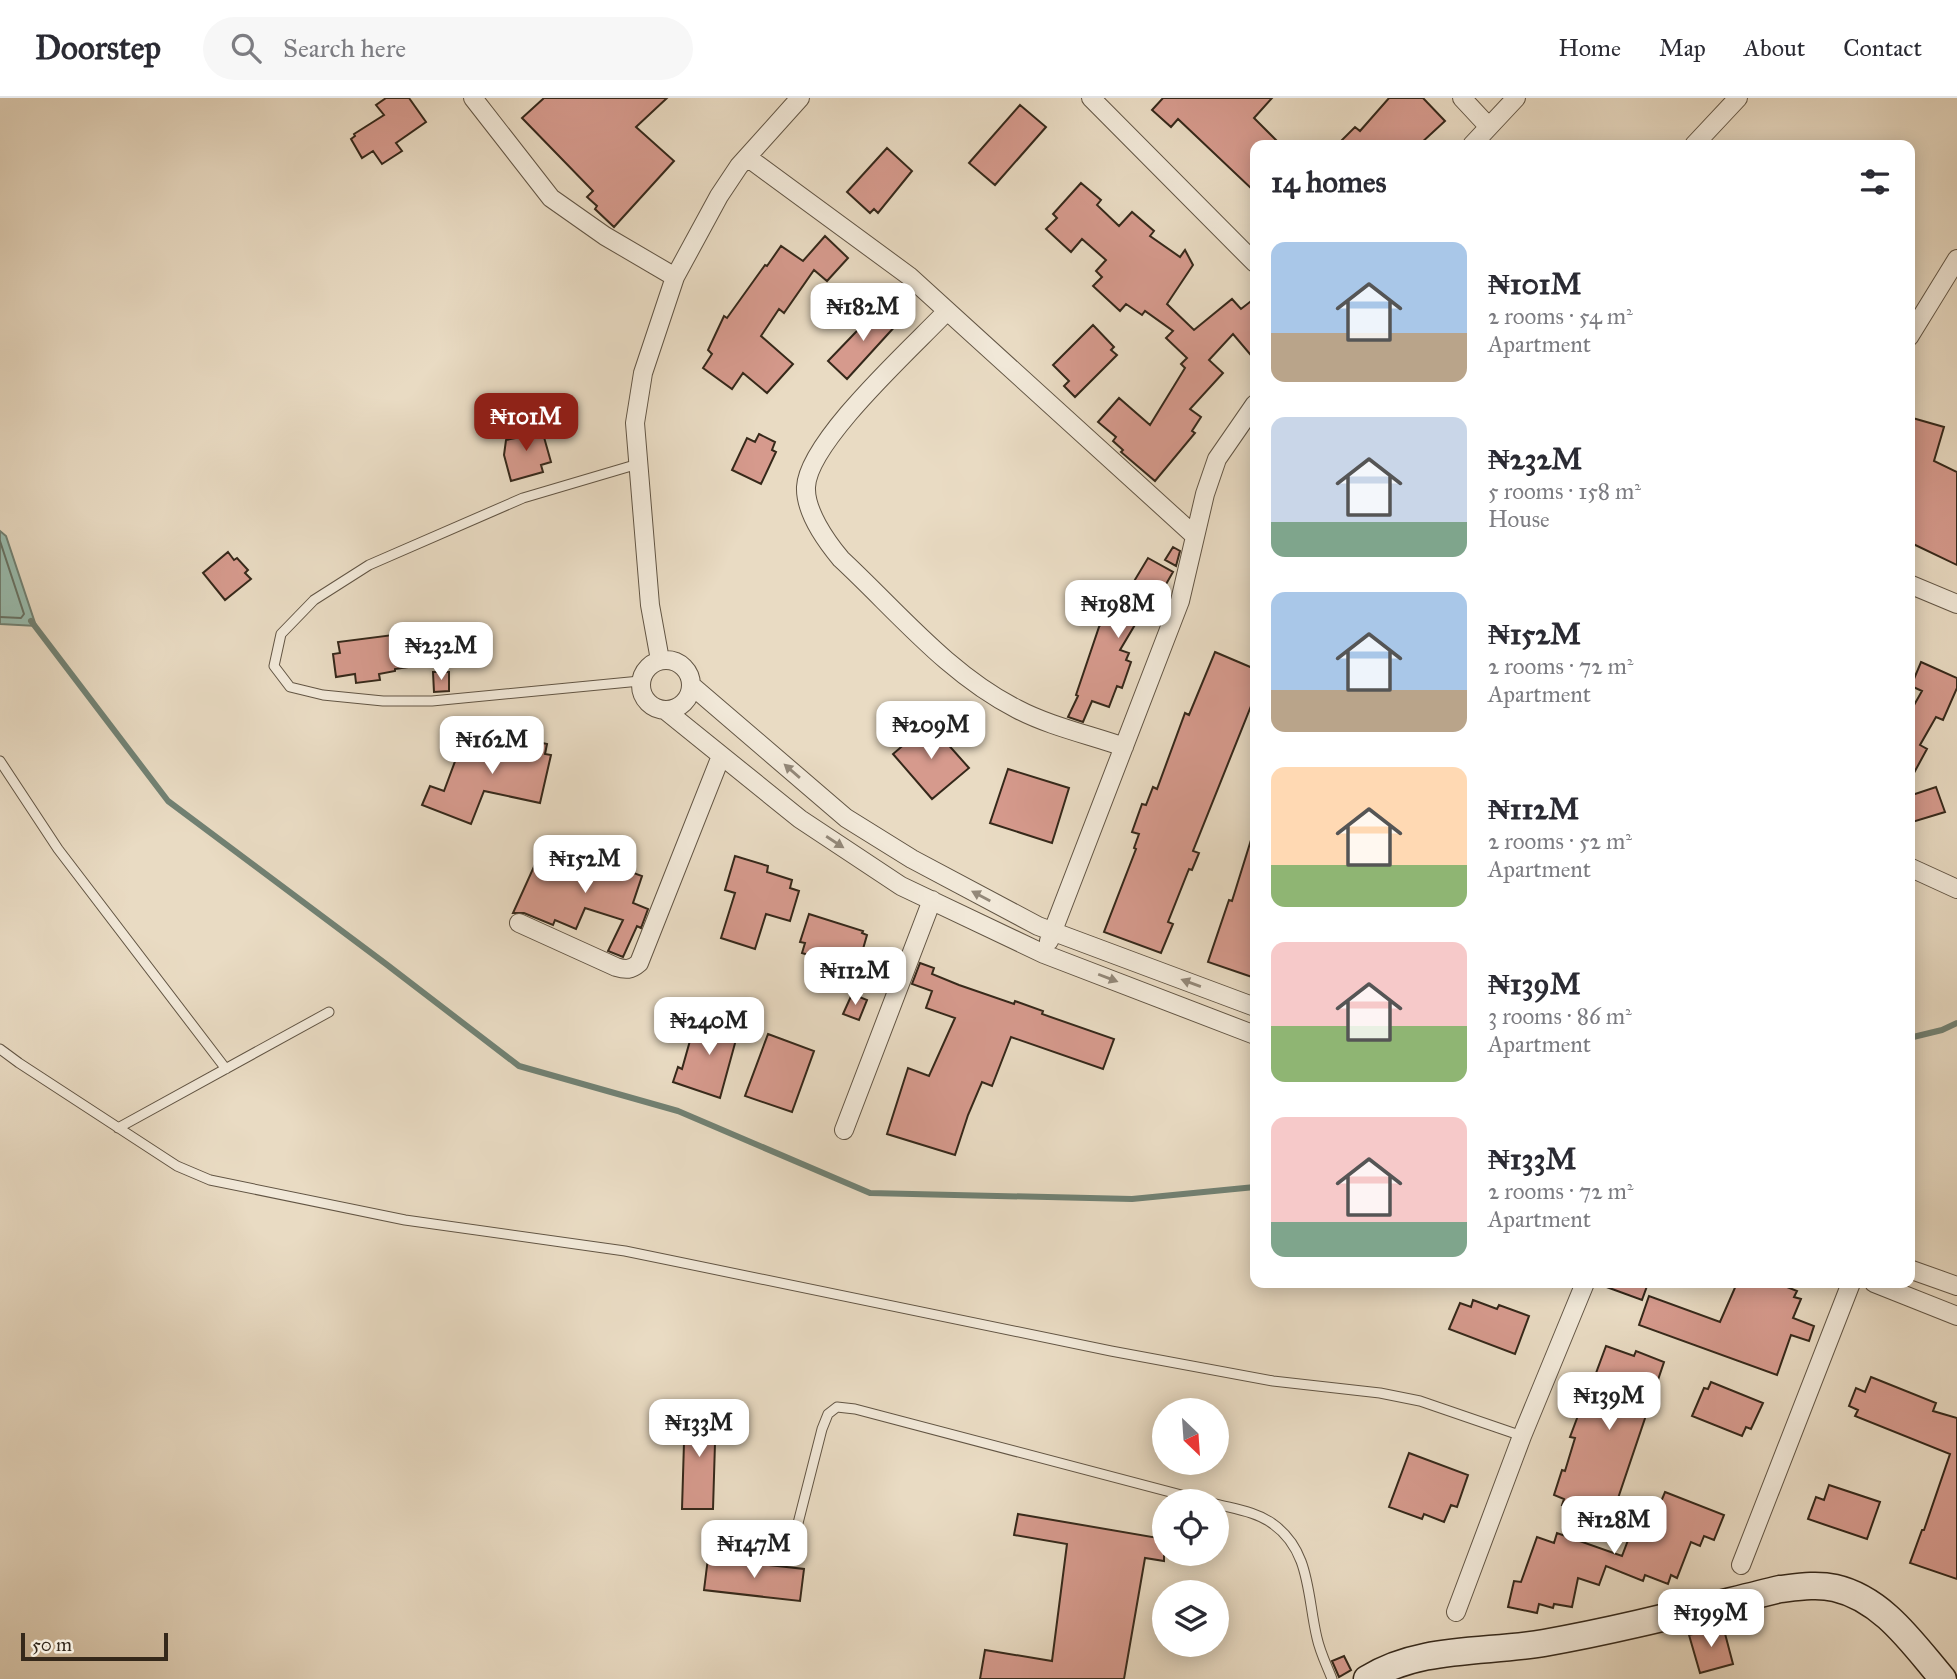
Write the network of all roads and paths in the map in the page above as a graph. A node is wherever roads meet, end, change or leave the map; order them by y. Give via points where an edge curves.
1 (473, 98) edge
2 (800, 98) edge
3 (1091, 98) edge
4 (1462, 98) edge
5 (1516, 98) edge
6 (1738, 98) edge
7 (1489, 127) junction
8 (1477, 140) edge
9 (1699, 140) edge
10 (747, 157) junction
11 (1250, 258) edge
12 (1957, 259) edge
13 (675, 277) junction
14 (947, 311) junction
15 (1915, 327) edge
16 (1250, 411) edge
17 (638, 464) junction
18 (1195, 536) junction
19 (1915, 586) edge
20 (1957, 604) edge
21 (660, 660) junction
22 (640, 681) junction
23 (691, 685) junction
24 (665, 710) junction
25 (1124, 747) junction
26 (721, 755) junction
27 (0, 761) edge
28 (1915, 870) edge
29 (1957, 889) edge
30 (932, 900) junction
31 (519, 923) dead end
32 (1053, 931) junction
33 (1044, 954) junction
34 (1250, 1005) edge
35 (329, 1012) dead end
36 (1250, 1033) edge
37 (0, 1049) edge
38 (226, 1069) junction
39 (118, 1128) junction
40 (844, 1130) dead end
41 (1915, 1271) edge
42 (1957, 1286) edge
43 (1583, 1288) edge
44 (1849, 1288) edge
45 (1887, 1288) edge
46 (1957, 1316) edge
47 (1522, 1436) junction
48 (1159, 1489) edge
49 (1229, 1507) edge
50 (795, 1535) dead end
51 (1741, 1565) dead end
52 (1456, 1612) dead end
53 (1332, 1679) edge
54 (1367, 1679) edge
55 (1943, 1679) edge

1 - 13 street via 551,198
2 - 10 street
3 - 11 street
4 - 7 street
5 - 7 street
6 - 9 street
7 - 8 street
10 - 13 street via 719,196
10 - 14 street via 909,276
12 - 15 street
13 - 17 street via 643,373 635,423
14 - 18 street
14 - 25 street via 837,426 808,472 807,499 841,559 953,667 1018,710
16 - 18 street via 1217,459
17 - 21 street via 650,605
17 - 22 lane via 523,498 369,565 314,600 281,634 274,666 290,687 383,701 432,701
18 - 25 street via 1180,601
19 - 20 street
21 - 22 street via 651,664
21 - 23 street via 674,661 686,669
22 - 24 street via 642,695 652,706
23 - 24 street via 689,696 679,706
32 -> 23 street via 912,859 846,818
24 - 26 street
25 - 32 street
26 -> 30 street via 800,819 901,886
26 - 31 street via 639,963 633,968 616,967
27 - 38 lane via 58,849
28 - 29 street
30 - 33 street
30 - 40 street
32 - 33 street
34 -> 32 street
33 -> 36 street
35 - 38 lane
37 - 39 lane
38 - 39 lane
39 - 47 lane via 177,1166 210,1180 405,1220 625,1251 1246,1376 1407,1398
41 - 42 street
43 - 47 street
44 - 51 street
45 - 46 street
47 - 52 street
48 - 50 lane via 837,1407 822,1429
49 - 53 lane via 1255,1514 1292,1542 1304,1566 1317,1639
54 - 55 street via 1402,1663 1434,1656 1580,1637 1780,1589 1810,1586 1855,1594 1878,1609

